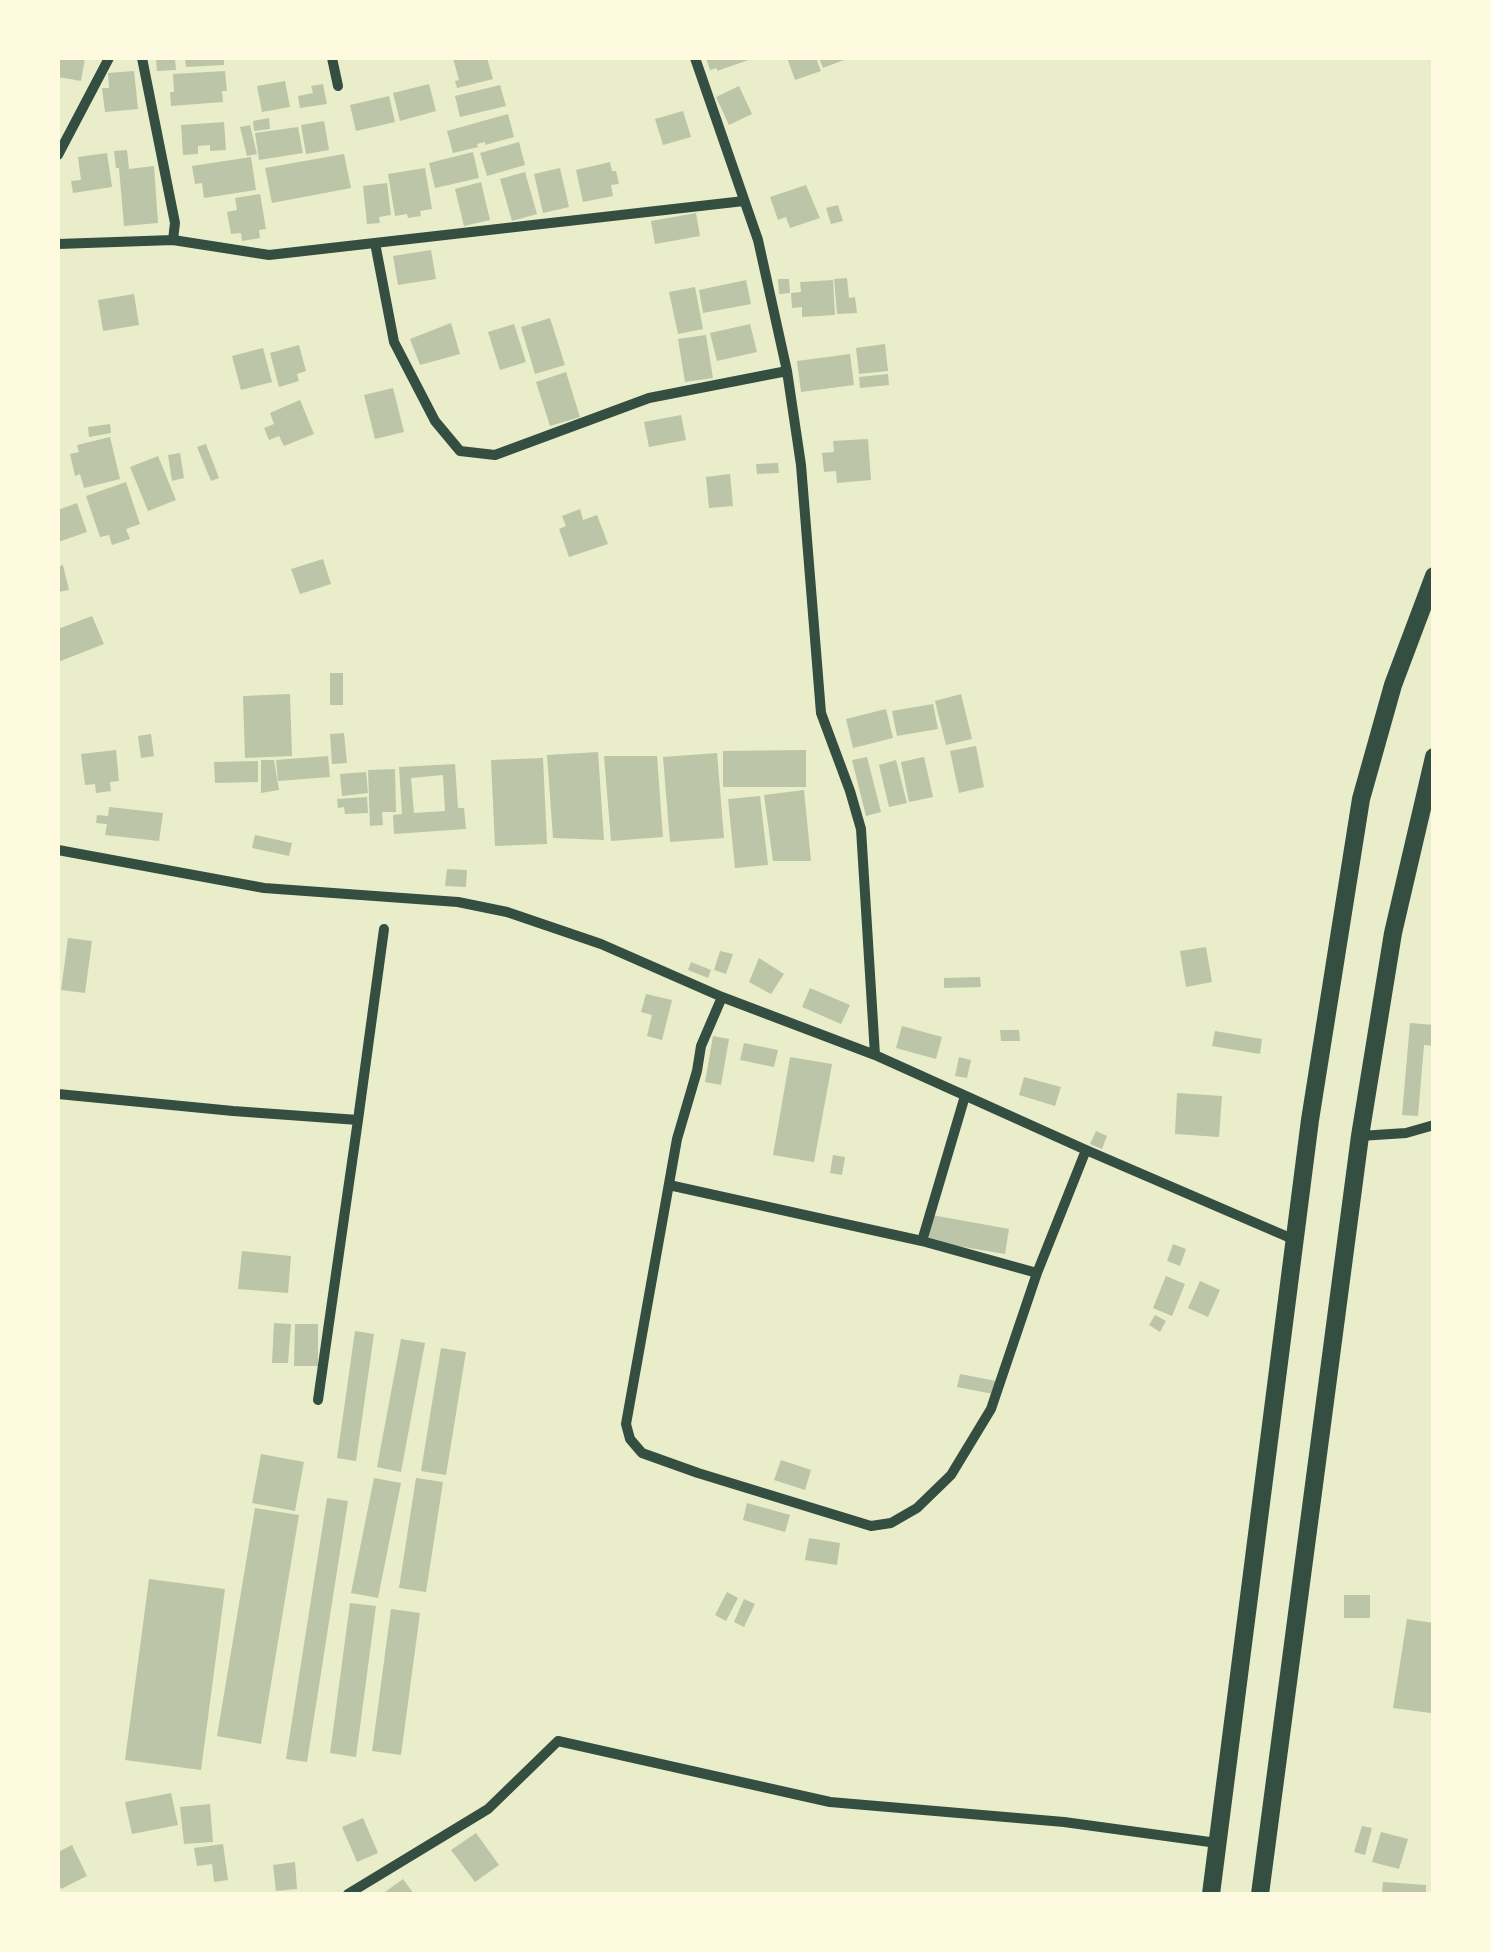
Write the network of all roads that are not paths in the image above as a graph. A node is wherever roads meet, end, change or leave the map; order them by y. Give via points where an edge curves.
1 (109, 58) edge
2 (142, 58) edge
3 (332, 58) edge
4 (695, 58) edge
5 (338, 86) dead end
6 (58, 154) edge
7 (744, 201) junction
8 (173, 240) junction
9 (375, 243) junction
10 (58, 244) edge
11 (786, 371) junction
12 (1434, 576) edge
13 (1434, 757) edge
14 (58, 850) edge
15 (384, 930) dead end
16 (722, 997) junction
17 (875, 1055) junction
18 (58, 1094) edge
19 (965, 1096) junction
20 (358, 1120) junction
21 (1434, 1125) edge
22 (1360, 1136) junction
23 (1086, 1150) junction
24 (669, 1185) junction
25 (922, 1240) junction
26 (1294, 1240) junction
27 (1037, 1273) junction
28 (318, 1400) dead end
29 (1217, 1843) junction
30 (348, 1894) edge
31 (1211, 1894) edge
32 (1260, 1894) edge

1 - 6 street
2 - 8 street
3 - 5 street
4 - 7 street
7 - 9 street
7 - 11 street
8 - 9 street via 268,255
8 - 10 street
9 - 11 street via 394,342 434,422 460,452 495,455 649,398
11 - 17 street via 801,465 822,713 861,829
12 - 26 highway via 1361,799
13 - 22 highway via 1394,933
14 - 16 street via 264,888 458,902 507,912
15 - 20 street
16 - 17 street
16 - 24 street via 701,1046
17 - 19 street
18 - 20 street
19 - 23 street
19 - 25 street
20 - 28 street
21 - 22 street
22 - 32 highway
23 - 26 street
23 - 27 street
24 - 25 street
24 - 27 street via 626,1424 630,1439 642,1453 698,1474 871,1526 917,1508 951,1475 991,1410
25 - 27 street
26 - 29 highway
29 - 30 street via 830,1802 558,1741 488,1808
29 - 31 highway

